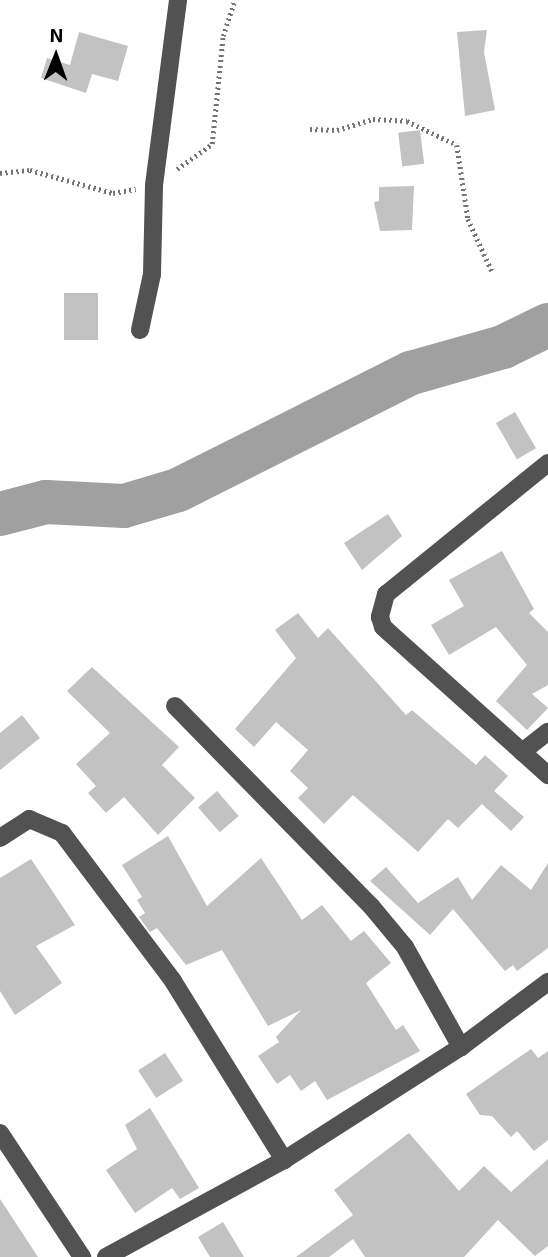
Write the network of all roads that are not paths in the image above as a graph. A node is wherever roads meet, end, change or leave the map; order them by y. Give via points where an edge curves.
1 (178, 0) edge
2 (140, 330) dead end
3 (548, 463) edge
4 (175, 706) dead end
5 (548, 732) edge
6 (522, 752) junction
7 (548, 775) edge
8 (0, 838) edge
9 (548, 982) edge
10 (461, 1047) junction
11 (0, 1133) edge
12 (284, 1160) junction
13 (82, 1257) edge
14 (106, 1257) edge

1 - 2 street via 154,186 152,274
3 - 6 street via 381,605 383,627
4 - 10 street via 371,906 405,947
5 - 6 street
6 - 7 street
8 - 12 street via 29,819 62,833 165,970
9 - 10 street
10 - 12 street
11 - 13 street
12 - 14 street

